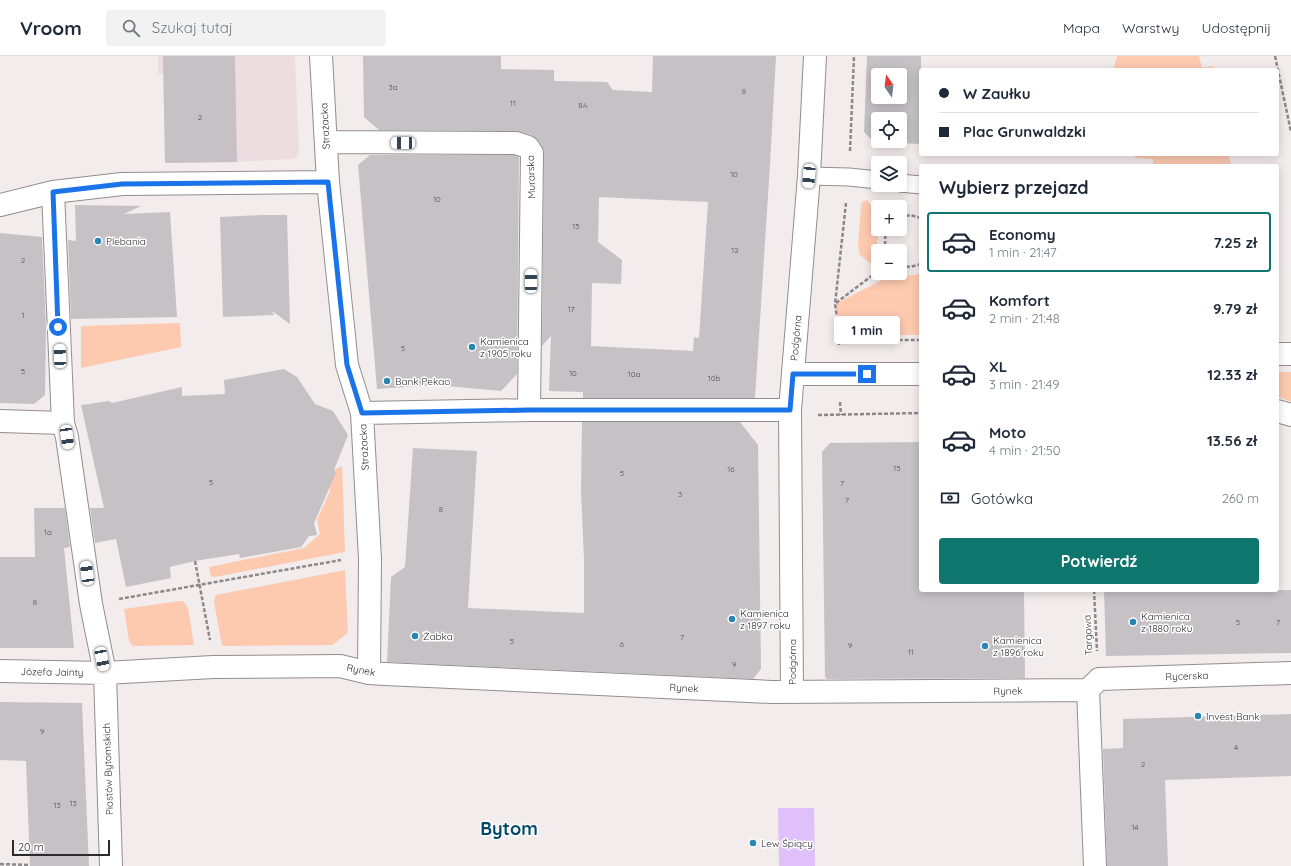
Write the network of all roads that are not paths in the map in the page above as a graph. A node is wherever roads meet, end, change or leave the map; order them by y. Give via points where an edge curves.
1 (321, 56) edge
2 (815, 56) edge
3 (326, 142) junction
4 (809, 176) junction
5 (871, 179) edge
6 (328, 182) junction
7 (907, 184) edge
8 (919, 185) edge
9 (53, 192) junction
10 (0, 205) edge
11 (1279, 354) edge
12 (1291, 354) edge
13 (793, 374) junction
14 (919, 374) edge
15 (529, 410) junction
16 (1279, 412) edge
17 (362, 413) junction
18 (790, 413) junction
19 (1291, 415) edge
20 (0, 421) edge
21 (63, 423) junction
22 (0, 671) edge
23 (105, 673) junction
24 (369, 673) junction
25 (1291, 673) edge
26 (1093, 684) junction
27 (792, 692) junction
28 (111, 866) edge
29 (1095, 866) edge

1 - 3 street, Strażacka
2 - 4 street, Podgórna
3 - 6 street, Strażacka
3 - 15 street, Murarska via 516,143 528,147 532,153
4 - 5 lane
4 - 13 street, Podgórna
6 - 9 street via 122,184
6 - 17 street, Strażacka via 347,365
7 - 8 lane
9 - 10 street
9 - 21 street, Piastów Bytomskich
11 - 12 street
13 - 14 street
13 - 18 street, Podgórna
15 - 17 street
15 - 18 street
16 - 19 street
17 - 24 street, Strażacka via 370,559
18 - 27 street, Podgórna
20 - 21 street
21 - 23 street, Piastów Bytomskich via 91,604
22 - 23 street, Józefa Jainty
23 - 24 street, Rynek via 213,667 340,666
23 - 28 street, Piastów Bytomskich
24 - 27 street, Rynek
25 - 26 street, Rycerska
26 - 27 street, Rynek
26 - 29 street

